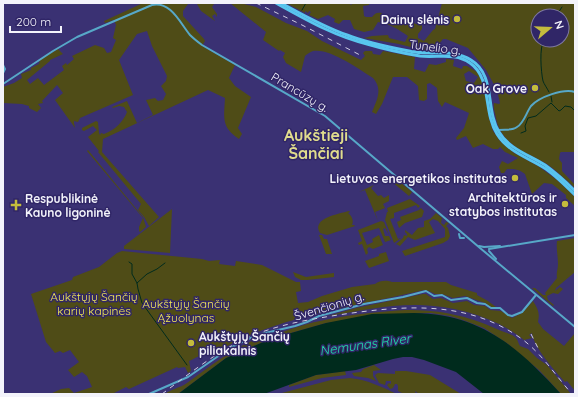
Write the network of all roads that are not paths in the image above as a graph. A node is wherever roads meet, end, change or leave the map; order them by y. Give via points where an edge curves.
1 (276, 3) edge
2 (281, 3) edge
3 (442, 55) junction
4 (3, 65) edge
5 (3, 73) edge
6 (3, 84) edge
7 (575, 92) edge
8 (495, 124) junction
9 (504, 129) junction
10 (496, 130) junction
11 (502, 136) junction
12 (575, 191) edge
13 (575, 195) edge
14 (457, 228) junction
15 (464, 233) junction
16 (459, 234) junction
17 (575, 235) edge
18 (464, 238) junction
19 (470, 239) junction
20 (476, 244) junction
21 (487, 250) junction
22 (536, 295) junction
23 (575, 327) edge
24 (149, 394) edge

1 - 3 main road, Tunelio g. via 355,41 412,54
2 - 3 main road, Tunelio g. via 312,20 355,38 418,53
3 - 8 main road, Tunelio g. via 455,53 467,57 483,72
3 - 10 main road, Tunelio g. via 466,60 481,75 489,115
4 - 5 street
6 - 14 street, Prancūzų g. via 77,37 152,5 161,5 168,8 197,41 322,114
7 - 9 street via 564,90 539,100 530,108 519,126
8 - 9 street
8 - 10 main road, Tunelio g.
9 - 10 street
9 - 11 street
10 - 11 main road, Tunelio g.
10 - 13 main road, Tunelio g. via 507,146 546,169
11 - 12 main road, Tunelio g. via 514,147 552,171
14 - 15 street, Prancūzų g.
14 - 16 street
15 - 16 street
15 - 18 street
15 - 19 street, Prancūzų g.
16 - 18 street via 460,238
17 - 21 street
18 - 19 street
19 - 20 street, Prancūzų g.
20 - 21 street, Prancūzų g.
20 - 21 street, Prancūzų g.
21 - 22 street, Prancūzų g.
22 - 23 street, Prancūzų g.
22 - 24 street, Švenčionių g. via 522,312 512,316 500,308 490,308 467,298 451,300 426,292 364,304 253,337 223,352 188,377

